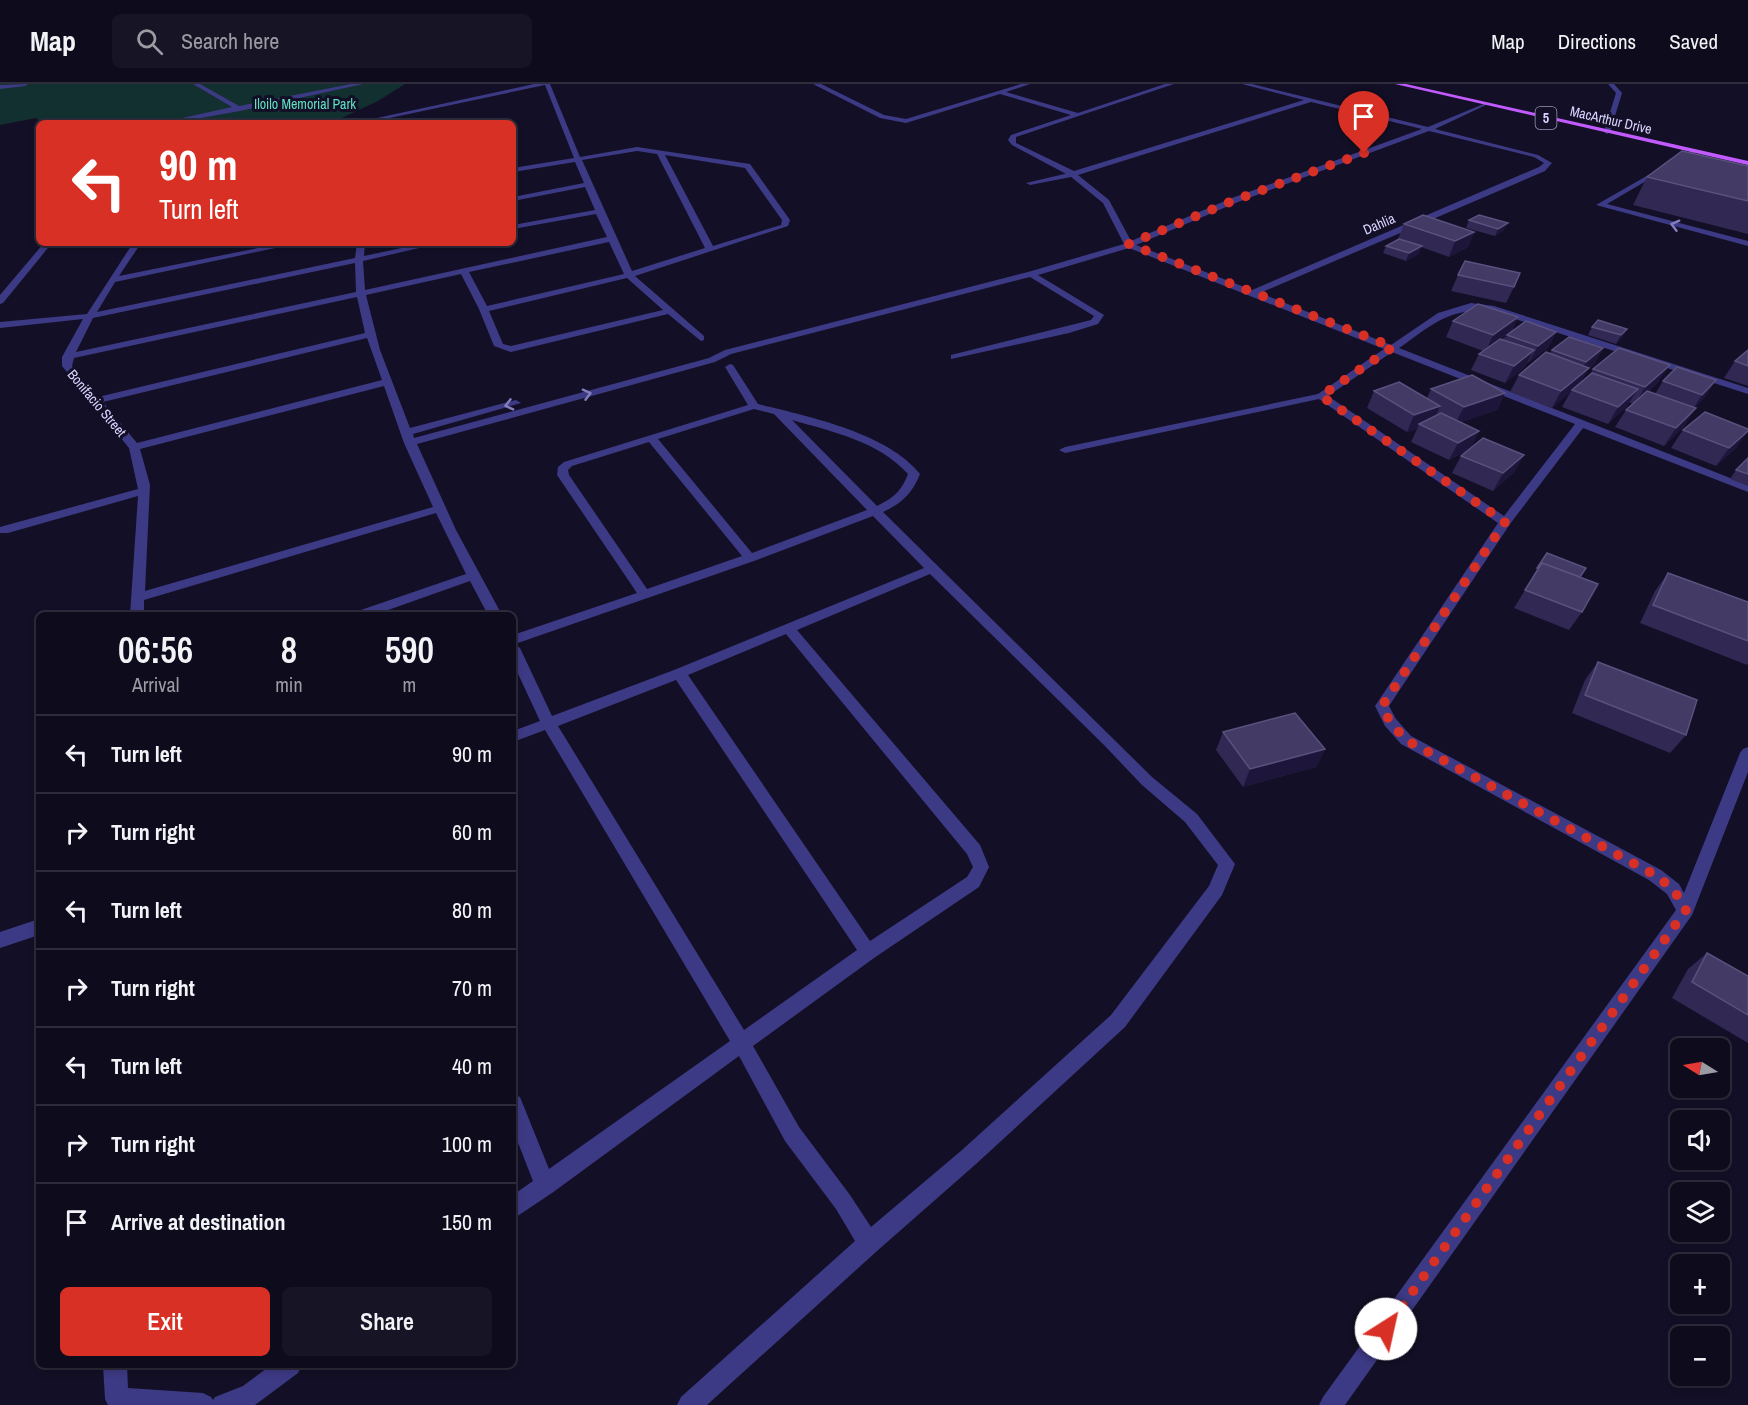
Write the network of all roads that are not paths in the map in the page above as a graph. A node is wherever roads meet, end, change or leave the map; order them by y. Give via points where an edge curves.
1 (25, 84) edge
2 (196, 84) edge
3 (360, 84) edge
4 (545, 84) edge
5 (816, 84) edge
6 (1027, 84) edge
7 (1171, 84) edge
8 (1245, 84) edge
9 (1398, 84) edge
10 (1611, 84) edge
11 (0, 87) edge
12 (1002, 93) junction
13 (1309, 101) junction
14 (1484, 104) junction
15 (238, 108) junction
16 (1079, 115) junction
17 (253, 116) dead end
18 (178, 120) edge
19 (371, 120) edge
20 (1429, 129) junction
21 (1607, 132) junction
22 (1694, 151) junction
23 (660, 153) junction
24 (577, 157) junction
25 (1676, 161) junction
26 (1748, 163) edge
27 (1686, 164) edge
28 (516, 169) edge
29 (1658, 171) junction
30 (1073, 174) junction
31 (1670, 174) edge
32 (1030, 183) dead end
33 (588, 184) junction
34 (516, 198) edge
35 (599, 211) junction
36 (516, 227) edge
37 (611, 239) junction
38 (1129, 244) junction
39 (1748, 244) edge
40 (46, 246) edge
41 (135, 246) edge
42 (280, 246) edge
43 (360, 246) edge
44 (422, 246) edge
45 (710, 249) junction
46 (358, 259) junction
47 (464, 272) junction
48 (629, 274) junction
49 (1031, 274) junction
50 (114, 280) junction
51 (360, 292) junction
52 (1253, 293) junction
53 (0, 301) edge
54 (484, 309) junction
55 (669, 311) junction
56 (90, 316) junction
57 (0, 326) edge
58 (369, 335) junction
59 (701, 338) dead end
60 (1393, 347) junction
61 (67, 357) junction
62 (954, 357) dead end
63 (730, 367) dead end
64 (387, 382) junction
65 (1748, 391) edge
66 (1321, 396) junction
67 (95, 401) junction
68 (754, 406) junction
69 (778, 412) junction
70 (1582, 422) junction
71 (407, 438) junction
72 (651, 438) junction
73 (134, 447) junction
74 (1065, 450) dead end
75 (1748, 489) edge
76 (144, 491) junction
77 (438, 508) junction
78 (875, 511) junction
79 (1505, 522) junction
80 (2, 526) edge
81 (0, 544) edge
82 (750, 558) junction
83 (932, 569) junction
84 (473, 576) junction
85 (645, 595) junction
86 (139, 597) junction
87 (137, 612) edge
88 (369, 612) edge
89 (493, 612) edge
90 (788, 628) junction
91 (516, 639) edge
92 (516, 654) edge
93 (679, 673) junction
94 (548, 722) junction
95 (516, 736) edge
96 (1748, 753) edge
97 (1686, 910) junction
98 (36, 928) edge
99 (0, 940) edge
100 (868, 952) junction
101 (742, 1044) junction
102 (516, 1112) edge
103 (545, 1186) junction
104 (516, 1206) edge
105 (869, 1243) junction
106 (115, 1368) edge
107 (286, 1368) edge
108 (203, 1405) edge
109 (223, 1405) edge
110 (689, 1405) edge
111 (1331, 1405) edge

1 - 11 street
2 - 15 street
3 - 15 street
4 - 19 street
4 - 24 street
5 - 12 street via 882,117 906,121
6 - 12 street
7 - 16 street
8 - 13 street
9 - 14 main road, MacArthur Drive / 5
10 - 21 street via 1619,93
12 - 16 street
13 - 20 street
13 - 30 street
14 - 20 street
14 - 21 main road, MacArthur Drive / 5
15 - 17 street
15 - 18 street
16 - 30 street via 1013,136 1011,140
20 - 38 street via 1235,200
20 - 52 street, Dahlia via 1536,156 1548,163 1542,169
21 - 22 main road, MacArthur Drive / 5
22 - 25 street
22 - 26 main road, MacArthur Drive / 5
23 - 24 street via 637,148
23 - 45 street
23 - 45 street via 746,165 786,220 783,226
24 - 28 street
24 - 33 street
25 - 27 street
25 - 29 street
29 - 31 street
39 -> 29 street via 1600,205
30 - 32 street
30 - 38 street via 1106,202
33 - 34 street
33 - 35 street
35 - 36 street
35 - 37 street
37 - 47 street
37 - 48 street
38 - 49 street
38 - 52 street
40 - 53 street
41 - 50 street, Bonifacio Street
42 - 50 street
43 - 46 street
44 - 46 street
45 - 48 street
46 - 51 street
46 - 56 street
47 - 51 street
47 - 54 street
48 - 54 street
48 - 55 street
49 - 62 street via 1099,315 1095,322
49 - 71 street
50 - 56 street, Bonifacio Street
51 - 58 street
51 - 61 street
52 - 60 street
54 - 55 street via 498,346 511,348
55 - 59 street
56 - 57 street
56 - 61 street, Bonifacio Street
58 - 64 street
58 - 67 street
60 - 65 street via 1441,315 1456,309 1482,307
60 - 66 street
60 - 70 street
61 - 67 street, Bonifacio Street via 67,366
63 - 68 street
64 - 71 street
64 - 73 street
66 - 74 street
66 - 79 street
67 - 73 street, Bonifacio Street
68 - 69 street
68 - 72 street
69 - 78 street
69 - 78 street via 871,442 908,466 914,474 909,487 898,500
70 - 75 street
70 - 79 street
71 - 77 street
72 - 82 street
72 - 85 street via 562,469
73 - 76 street, Bonifacio Street
76 - 80 street
76 - 86 street, Bonifacio Street
77 - 84 street
77 - 86 street
78 - 82 street
78 - 83 street
79 - 97 street via 1382,706 1406,740 1655,875 1673,889
80 - 81 street
82 - 85 street
83 - 90 street
83 - 105 street via 1147,781 1191,818 1227,864 1216,890 1118,1021
84 - 88 street
84 - 89 street
85 - 91 street
86 - 87 street, Bonifacio Street
90 - 93 street
90 - 100 street via 974,850 981,867 973,882
92 - 94 street
93 - 94 street
93 - 100 street
94 - 95 street
94 - 101 street
96 - 97 street
97 - 111 street
98 - 99 street
100 - 101 street
101 - 103 street
101 - 105 street via 792,1134
102 - 103 street
103 - 104 street
105 - 110 street
106 - 108 street via 117,1399
107 - 109 street via 250,1395

